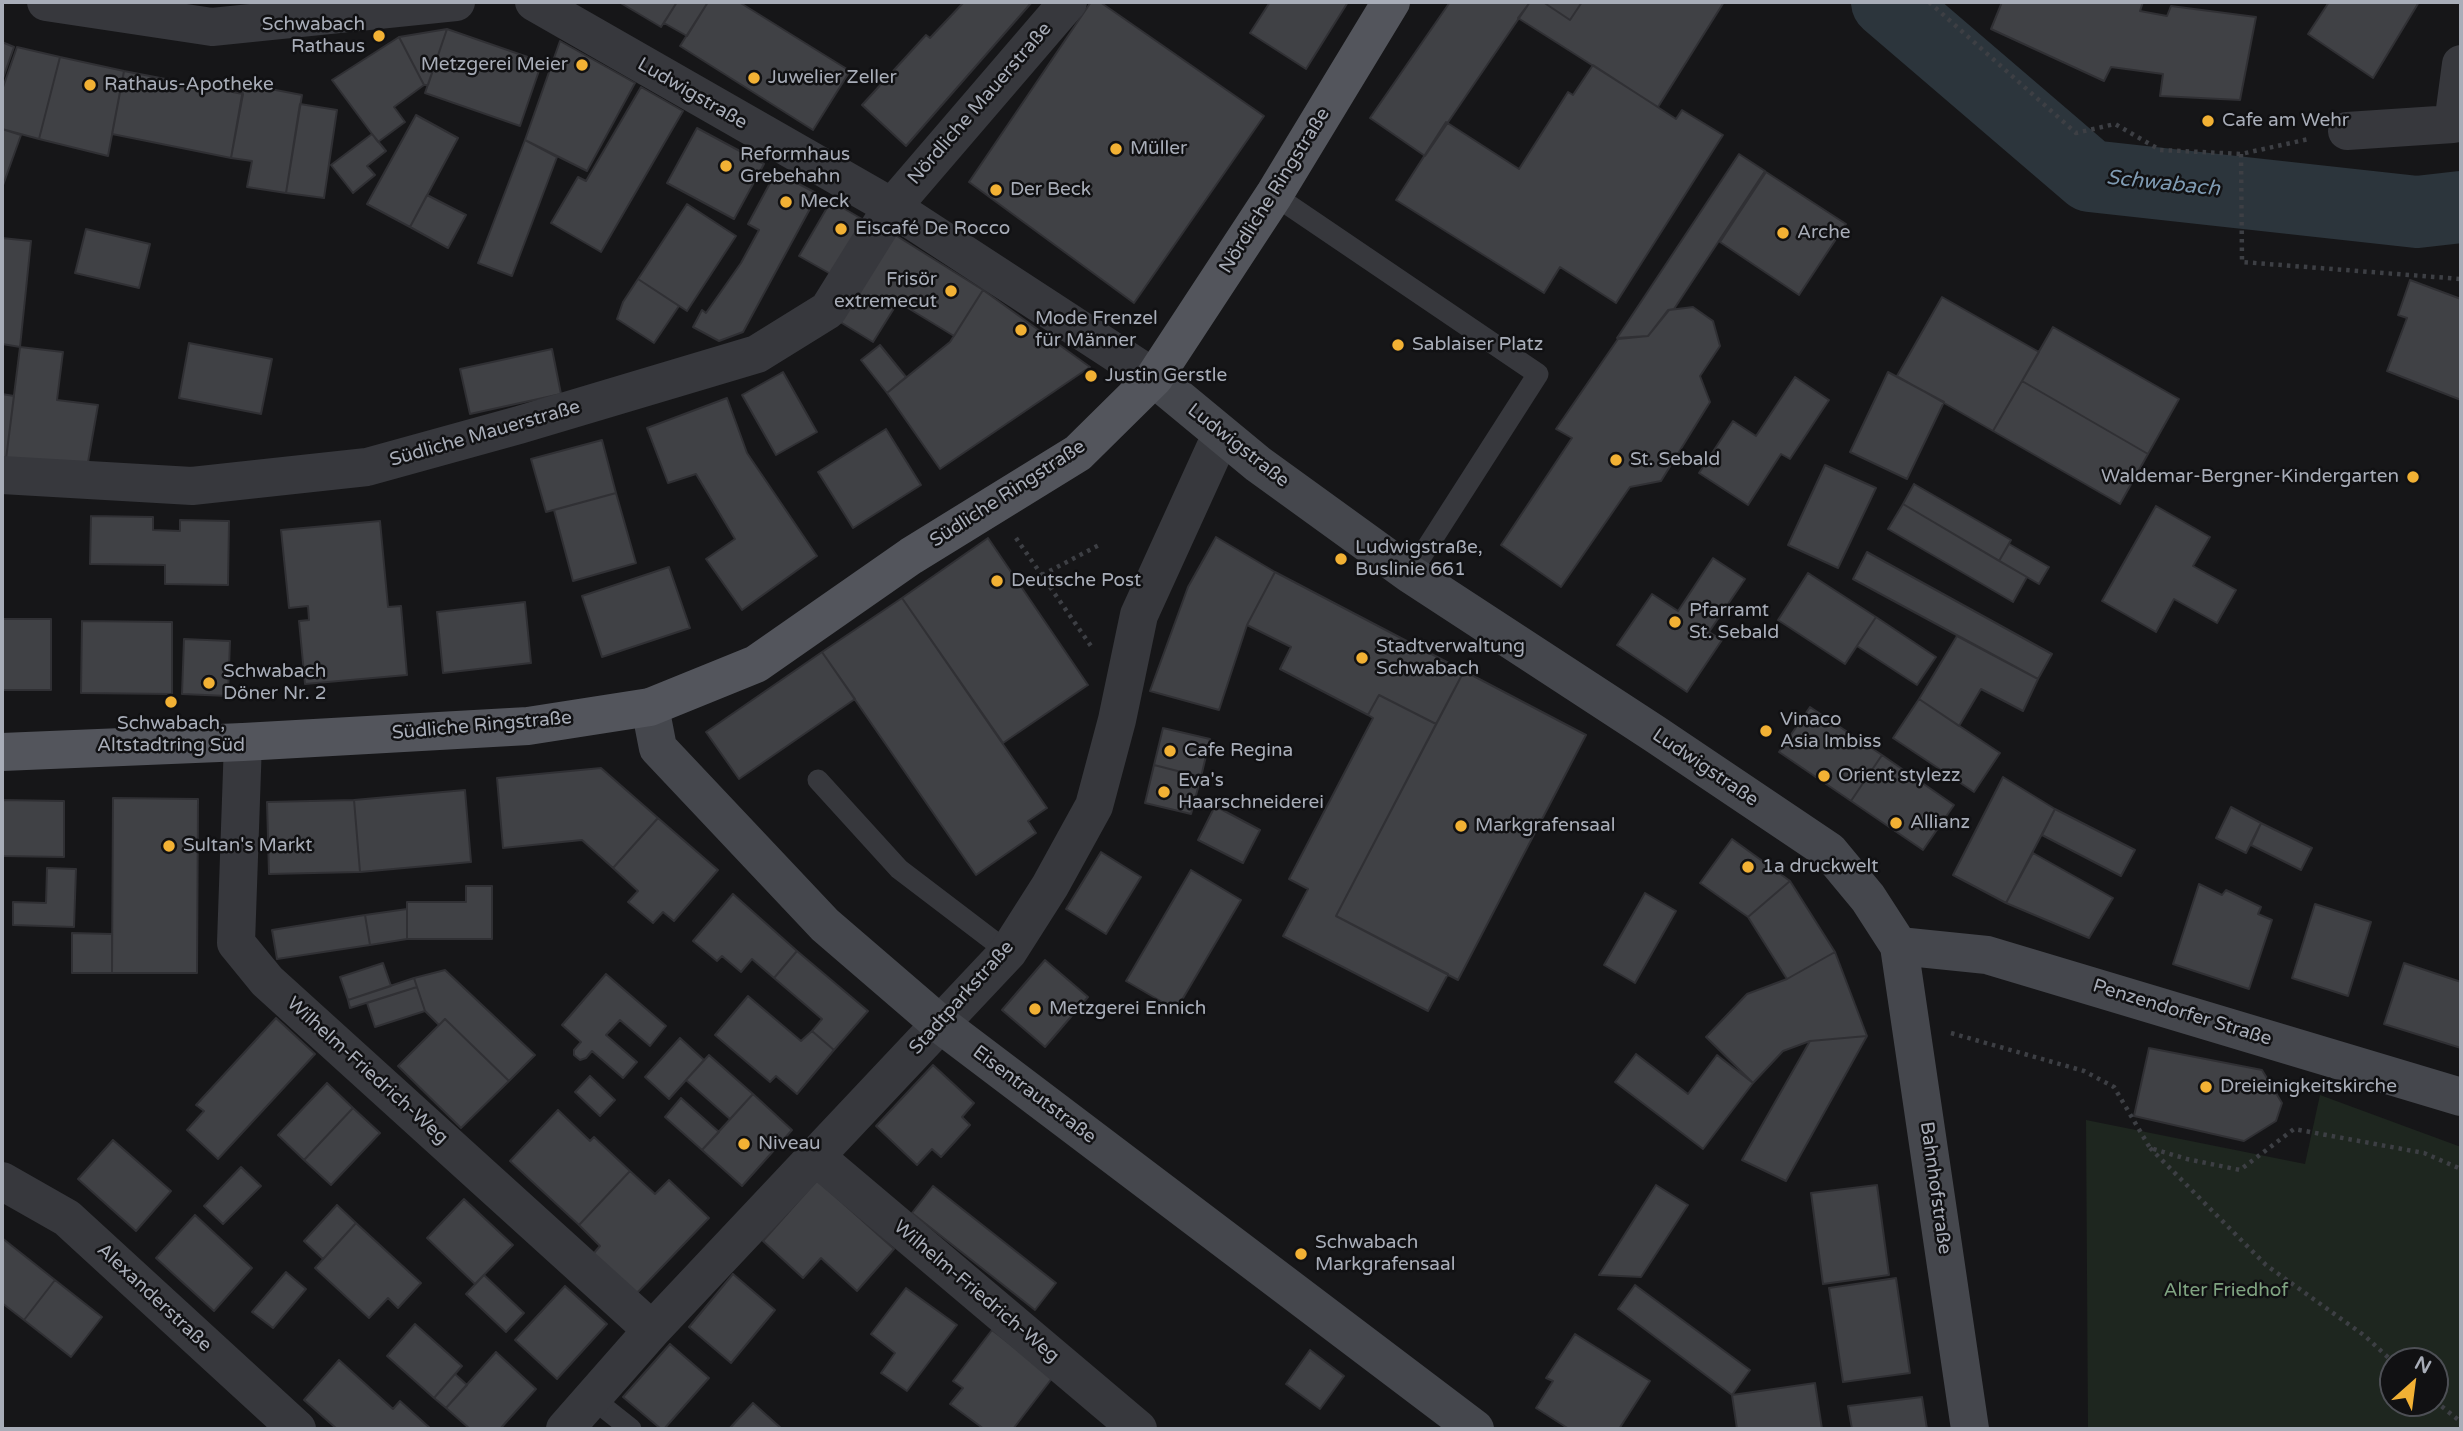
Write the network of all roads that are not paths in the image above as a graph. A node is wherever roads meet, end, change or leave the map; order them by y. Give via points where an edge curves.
1 (46, 2) edge
2 (456, 2) edge
3 (534, 2) edge
4 (1068, 2) edge
5 (1391, 2) edge
6 (2461, 64) edge
7 (2347, 131) road end
8 (1274, 195) junction
9 (892, 207) junction
10 (1154, 378) junction
11 (1221, 435) junction
12 (2, 475) edge
13 (1410, 574) junction
14 (650, 708) junction
15 (243, 742) junction
16 (2, 752) edge
17 (818, 780) dead end
18 (1899, 946) junction
19 (1008, 952) junction
20 (940, 1024) junction
21 (2461, 1097) edge
22 (815, 1156) junction
23 (2, 1181) edge
24 (652, 1330) junction
25 (592, 1398) junction
26 (297, 1429) edge
27 (565, 1429) edge
28 (631, 1429) edge
29 (1138, 1429) edge
30 (1475, 1429) edge
31 (1970, 1429) edge

1 - 2 street via 212,27
3 - 9 street, Ludwigstraße
4 - 9 street, Nördliche Mauerstraße
5 - 8 main road, Nördliche Ringstraße
6 - 7 street via 2453,124
8 - 10 main road, Nördliche Ringstraße
8 - 13 lane via 1538,374
9 - 10 street, Ludwigstraße
9 - 12 street, Südliche Mauerstraße via 828,310 744,358 367,467 192,486
10 - 11 main road, Ludwigstraße
10 - 14 main road, Südliche Ringstraße via 1078,453 911,556 756,664
11 - 13 main road, Ludwigstraße
11 - 19 street, Stadtparkstraße via 1139,615 1094,806
13 - 18 main road, Ludwigstraße via 1829,851 1868,898
14 - 15 main road, Südliche Ringstraße via 528,726
14 - 20 main road, Eisentrautstraße via 658,748 825,925
15 - 16 main road, Südliche Ringstraße
15 - 24 street, Wilhelm-Friedrich-Weg via 236,943 267,982
17 - 19 lane via 899,869
18 - 21 main road, Penzendorfer Straße via 1987,955
18 - 31 main road, Bahnhofstraße
19 - 20 street, Stadtparkstraße
20 - 22 street, Stadtparkstraße
20 - 30 main road, Eisentrautstraße
22 - 24 street, Stadtparkstraße
22 - 29 street, Wilhelm-Friedrich-Weg
23 - 26 street, Alexanderstraße via 67,1218
24 - 25 street, Stadtparkstraße
25 - 27 street, Stadtparkstraße
25 - 28 lane

